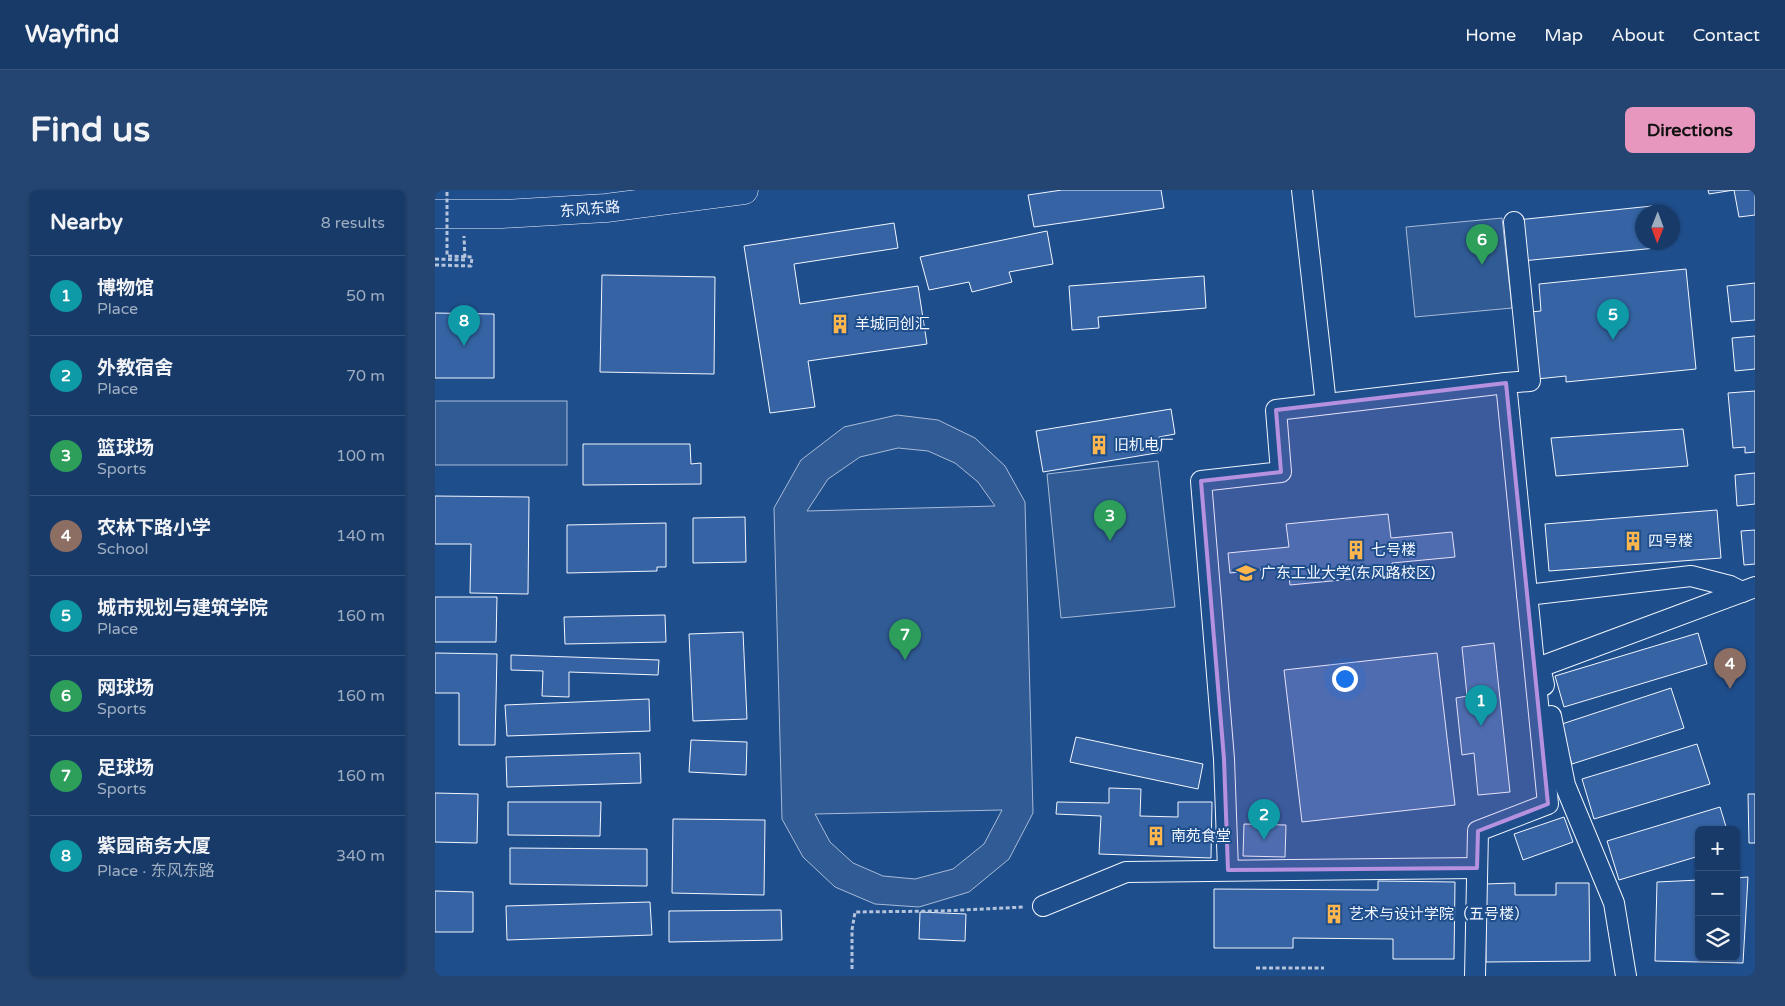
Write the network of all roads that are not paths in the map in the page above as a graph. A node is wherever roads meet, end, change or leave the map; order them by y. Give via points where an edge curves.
1 (744, 190) edge
2 (1303, 190) edge
3 (435, 214) edge
4 (1514, 222) dead end
5 (1506, 383) junction
6 (1326, 404) junction
7 (1749, 589) edge
8 (1527, 595) junction
9 (1477, 868) junction
10 (1228, 870) junction
11 (1043, 906) road end
12 (1475, 976) edge
13 (1626, 976) edge

1 - 3 highway, 东风东路 via 606,208
2 - 6 street
4 - 5 street via 1530,381
5 - 6 street
5 - 8 street
6 - 10 street via 1276,410 1281,472 1201,481 1224,759
7 - 8 street via 1691,576
7 - 13 street via 1540,667 1565,785 1614,903
8 - 9 street via 1548,804 1478,830
9 - 10 street
9 - 12 street
10 - 11 street via 1126,872

